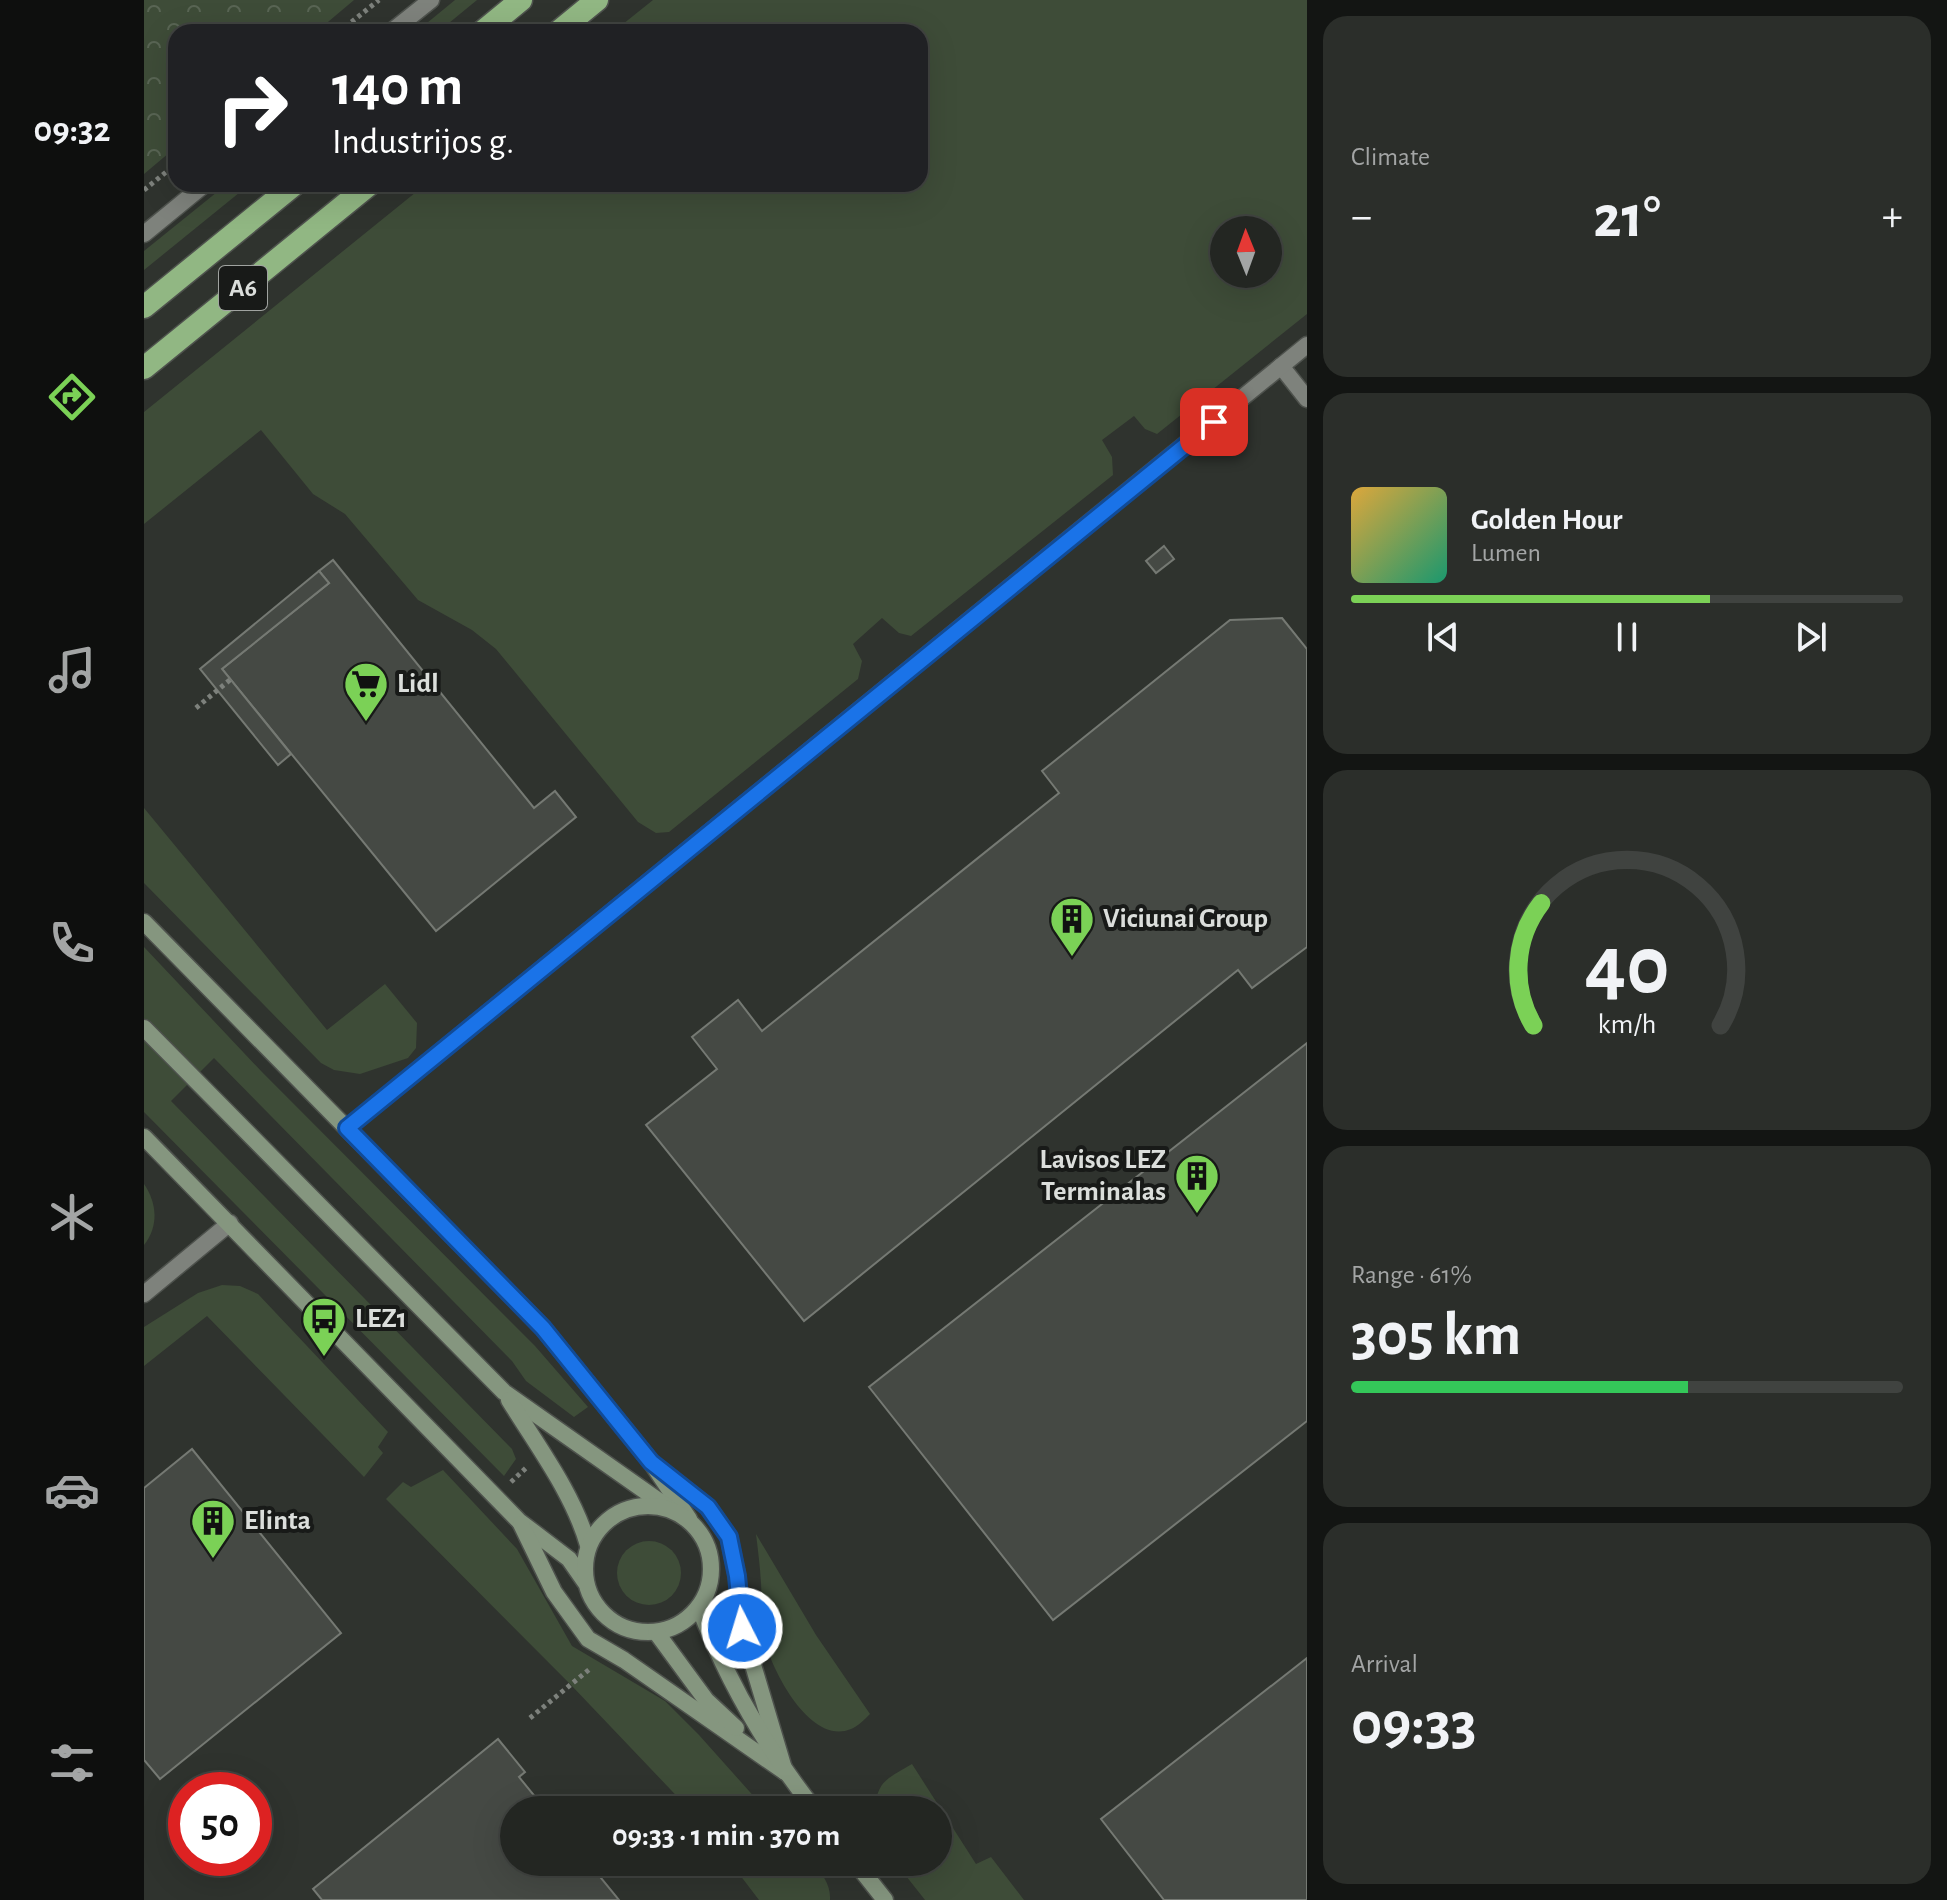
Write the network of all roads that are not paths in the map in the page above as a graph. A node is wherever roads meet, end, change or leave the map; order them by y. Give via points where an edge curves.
1 (431, 0) edge
2 (521, 0) edge
3 (597, 0) edge
4 (401, 24) edge
5 (492, 24) edge
6 (568, 24) edge
7 (195, 192) edge
8 (285, 192) edge
9 (360, 192) edge
10 (144, 234) edge
11 (144, 307) edge
12 (1307, 345) edge
13 (1281, 366) junction
14 (144, 368) edge
15 (1307, 399) edge
16 (144, 922) edge
17 (144, 1028) edge
18 (347, 1128) junction
19 (144, 1137) edge
20 (230, 1223) junction
21 (144, 1294) edge
22 (504, 1392) junction
23 (651, 1462) junction
24 (669, 1508) junction
25 (689, 1519) junction
26 (519, 1521) junction
27 (588, 1545) junction
28 (585, 1582) junction
29 (699, 1607) junction
30 (656, 1632) junction
31 (785, 1772) junction
32 (804, 1796) edge
33 (866, 1876) edge
34 (885, 1900) edge

1 - 4 street
2 - 5 highway
3 - 6 highway
7 - 10 street
8 - 11 highway, A6
9 - 14 highway, A6
12 - 13 street
13 - 15 street
13 - 18 street
16 - 18 main road
17 - 22 main road
18 - 23 main road via 543,1328
19 - 20 main road
20 - 21 street
20 - 26 main road
22 - 24 main road
22 - 27 main road via 565,1491
23 - 25 main road
23 - 31 main road via 708,1507 729,1537 742,1628
24 - 25 main road
24 - 27 main road via 645,1505 621,1511
25 - 29 main road via 704,1538 712,1562 710,1586
26 - 28 main road via 569,1559
26 - 31 main road via 554,1592 588,1639
27 - 28 main road
28 - 30 main road via 594,1604 611,1621 633,1631
29 - 30 main road via 680,1624
29 - 31 main road via 734,1689
30 - 31 main road via 706,1700
31 - 32 main road
33 - 34 main road

